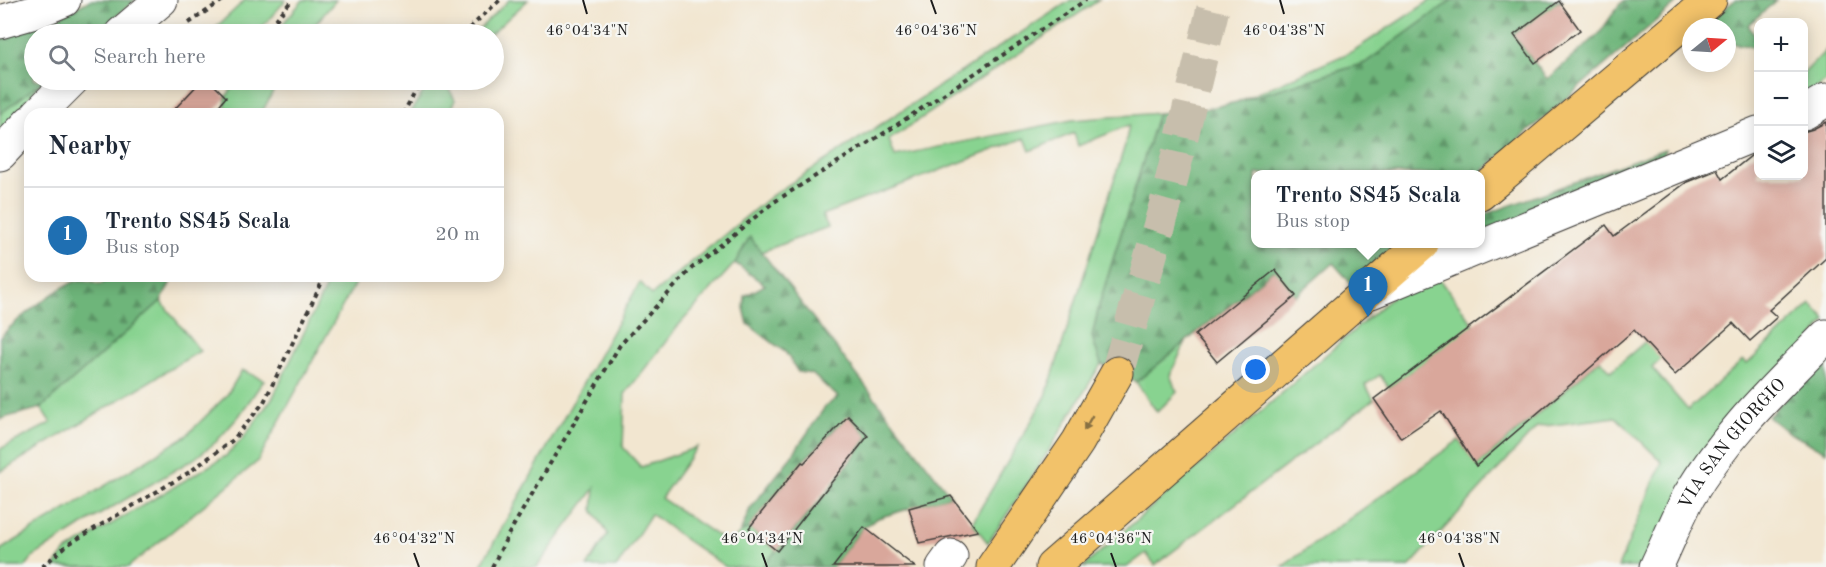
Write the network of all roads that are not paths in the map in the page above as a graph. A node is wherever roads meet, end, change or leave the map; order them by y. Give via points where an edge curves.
1 (64, 0) edge
2 (161, 0) edge
3 (1710, 0) edge
4 (0, 22) edge
5 (133, 24) edge
6 (62, 90) edge
7 (1826, 100) edge
8 (44, 108) edge
9 (1808, 111) edge
10 (24, 128) edge
11 (1754, 135) edge
12 (0, 154) edge
13 (1485, 190) edge
14 (1485, 246) edge
15 (1416, 248) edge
16 (1479, 248) edge
17 (1358, 298) junction
18 (1826, 336) edge
19 (1117, 372) tunnel mouth
20 (993, 567) edge
21 (1052, 567) edge
22 (1656, 567) edge

1 - 4 street
2 - 5 street
3 - 13 main road
6 - 8 street
7 - 9 street
10 - 12 street
11 - 14 street
15 - 17 main road
16 - 17 street
17 - 21 main road
18 - 22 street, VIA SAN GIORGIO via 1744,419 1716,456 1689,497
19 -> 20 main road via 1078,441

